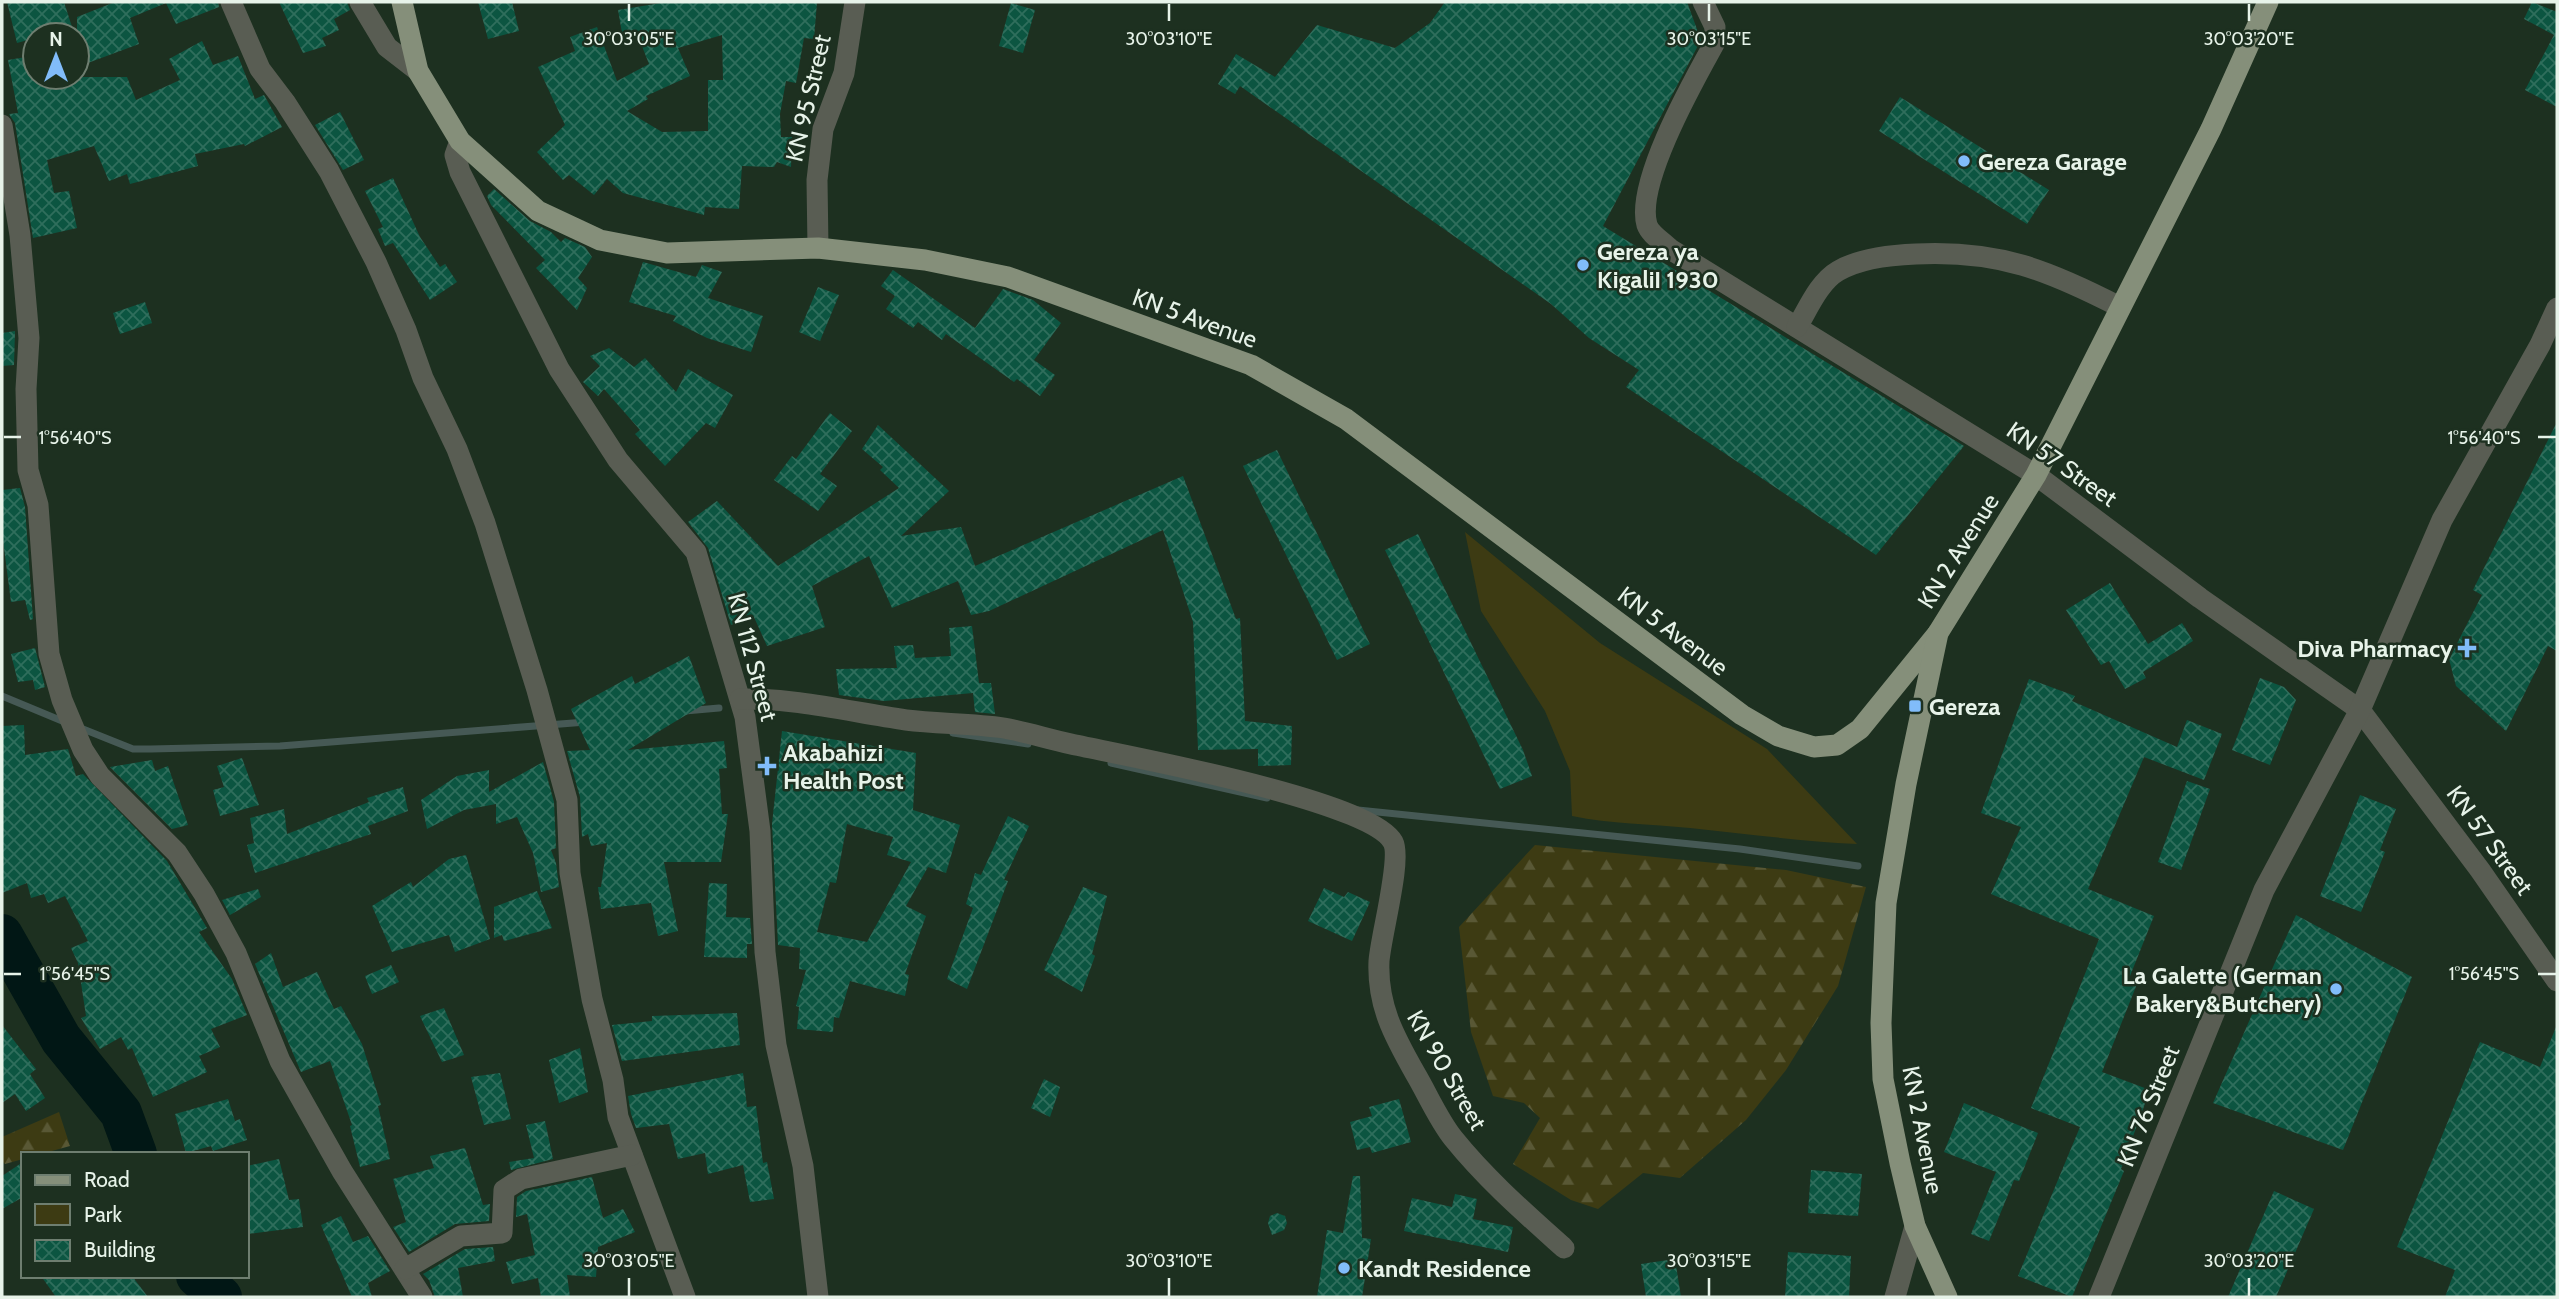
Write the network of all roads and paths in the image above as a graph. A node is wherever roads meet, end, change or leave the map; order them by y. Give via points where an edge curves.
1 (232, 2) edge
2 (360, 2) edge
3 (402, 2) edge
4 (855, 2) edge
5 (1703, 2) edge
6 (2268, 2) edge
7 (418, 71) junction
8 (2, 125) edge
9 (460, 141) junction
10 (818, 248) junction
11 (2120, 307) junction
12 (2557, 308) edge
13 (1797, 327) junction
14 (2036, 475) junction
15 (1938, 633) junction
16 (740, 699) junction
17 (2360, 710) junction
18 (2557, 981) edge
19 (632, 1155) junction
20 (1915, 1226) junction
21 (1564, 1248) dead end
22 (405, 1269) junction
23 (422, 1297) edge
24 (685, 1297) edge
25 (818, 1297) edge
26 (1895, 1297) edge
27 (1947, 1297) edge
28 (2099, 1297) edge

1 - 19 street via 260,69 328,171 376,261 485,523 567,800 570,873 592,999 618,1117
2 - 7 street via 387,47
3 - 7 main road, KN 5 Avenue
4 - 10 street, KN 95 Street via 844,73 823,129 817,180
5 - 13 street, KN 57 Street via 1715,27 1714,44 1654,166 1643,206 1648,229 1670,249
6 - 11 main road, KN 2 Avenue via 2211,129
7 - 9 main road, KN 5 Avenue
8 - 22 street via 20,235 29,338 28,470 38,505 49,654 62,700 83,750 100,776 177,853 204,894 236,953 280,1061 342,1171
9 - 10 main road, KN 5 Avenue via 538,211 600,240 667,253
9 - 16 street, KN 112 Street via 455,155 460,172 559,369 618,460 696,552
10 - 15 main road, KN 5 Avenue via 925,260 1008,277 1251,365 1346,419 1742,715 1778,736 1814,747 1838,745 1860,729
11 - 13 street via 2025,264 1988,255 1898,255 1836,272
11 - 14 main road, KN 2 Avenue
12 - 17 street, KN 76 Street via 2442,520
13 - 14 street, KN 57 Street
14 - 15 main road, KN 2 Avenue
14 - 17 street, KN 57 Street
15 - 20 main road, KN 2 Avenue via 1886,903 1882,977 1883,1079
16 - 21 street, KN 90 Street via 779,698 908,720 1002,728 1296,797 1388,833 1397,862 1379,961 1380,999 1388,1027 1451,1136
16 - 25 street, KN 112 Street via 760,831 765,952 776,1045 803,1166
17 - 18 street, KN 57 Street
17 - 28 street, KN 76 Street via 2264,890
19 - 22 street via 521,1179 504,1190 502,1233 461,1236
19 - 24 street
20 - 26 street
20 - 27 main road, KN 2 Avenue
22 - 23 street

